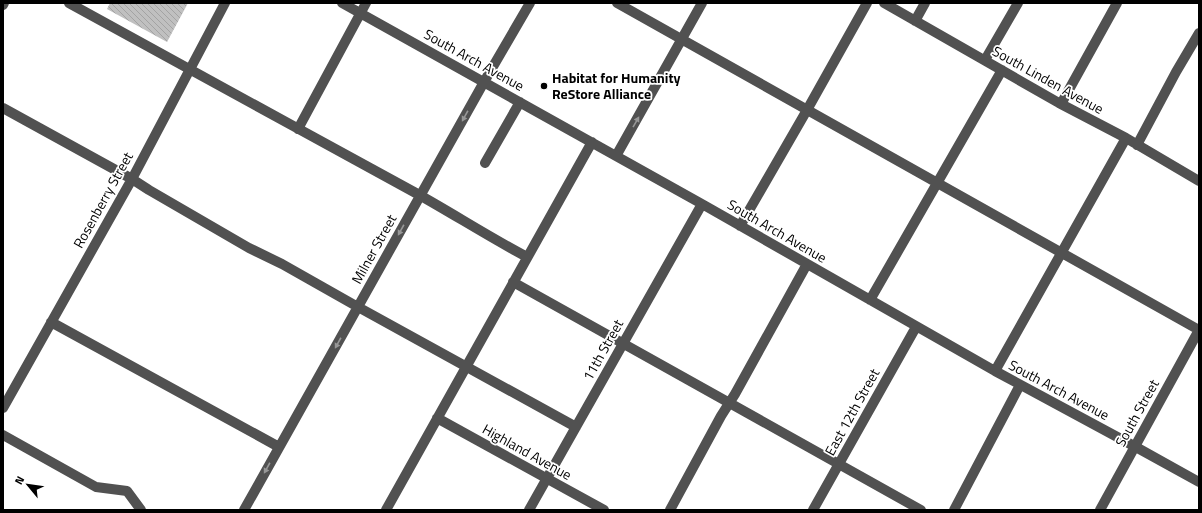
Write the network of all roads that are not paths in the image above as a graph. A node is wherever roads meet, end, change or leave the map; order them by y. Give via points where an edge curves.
1 (69, 3) edge
2 (225, 3) edge
3 (342, 3) edge
4 (366, 3) edge
5 (530, 3) edge
6 (617, 3) edge
7 (702, 3) edge
8 (867, 3) edge
9 (884, 3) edge
10 (925, 3) edge
11 (1018, 3) edge
12 (1117, 3) edge
13 (360, 13) junction
14 (915, 21) junction
15 (1199, 33) edge
16 (682, 40) junction
17 (985, 60) junction
18 (189, 70) junction
19 (1002, 70) junction
20 (484, 82) junction
21 (520, 102) junction
22 (1061, 104) junction
23 (3, 108) edge
24 (807, 110) junction
25 (298, 129) junction
26 (1126, 138) junction
27 (592, 142) junction
28 (1137, 145) junction
29 (616, 156) junction
30 (485, 162) dead end
31 (132, 179) junction
32 (1199, 181) edge
33 (938, 183) junction
34 (420, 196) junction
35 (702, 204) junction
36 (740, 226) junction
37 (1062, 252) junction
38 (527, 257) junction
39 (807, 264) junction
40 (513, 282) junction
41 (870, 300) junction
42 (358, 308) junction
43 (51, 322) junction
44 (916, 327) junction
45 (1199, 330) edge
46 (623, 343) junction
47 (466, 367) junction
48 (995, 372) junction
49 (1020, 385) junction
50 (729, 403) junction
51 (3, 408) edge
52 (437, 418) junction
53 (576, 427) junction
54 (3, 435) edge
55 (1134, 446) junction
56 (279, 447) junction
57 (839, 465) junction
58 (547, 478) junction
59 (1199, 482) edge
60 (140, 510) edge
61 (244, 510) edge
62 (386, 510) edge
63 (529, 510) edge
64 (604, 510) edge
65 (670, 510) edge
66 (813, 510) edge
67 (921, 510) edge
68 (954, 510) edge
69 (1100, 510) edge

1 - 18 street
2 - 18 street, Rosenberry Street
3 - 13 street, South Arch Avenue
4 - 13 street
5 - 20 street, Milner Street
6 - 16 street
7 - 16 street
8 - 24 street
9 - 14 street, South Linden Avenue
10 - 14 street
11 - 17 street
12 - 22 street
13 - 20 street, South Arch Avenue
13 - 25 street
14 - 17 street, South Linden Avenue
15 - 28 street
16 - 24 street
29 -> 16 street
17 - 19 street, South Linden Avenue
18 - 25 street
18 - 31 street, Rosenberry Street
19 - 22 street, South Linden Avenue
19 - 33 street
20 - 21 street, South Arch Avenue
20 -> 34 street, Milner Street
21 - 27 street, South Arch Avenue
21 - 30 street
22 - 26 street, South Linden Avenue
23 - 31 street
24 - 33 street
24 - 36 street
25 - 34 street
26 - 28 street, South Linden Avenue
26 - 37 street
27 - 29 street, South Arch Avenue
27 - 38 street
28 - 32 street, South Linden Avenue
29 - 35 street, South Arch Avenue
31 - 42 street
31 - 43 street, Rosenberry Street
33 - 37 street
33 - 41 street
34 - 38 street
34 -> 42 street, Milner Street
35 - 36 street, South Arch Avenue
35 - 46 street, 11th Street
36 - 39 street, South Arch Avenue
37 - 45 street
37 - 48 street
38 - 40 street
39 - 41 street, South Arch Avenue
39 - 50 street
40 - 46 street
40 - 47 street
41 - 44 street, South Arch Avenue
42 - 47 street
42 -> 56 street, Milner Street
43 - 51 street, Rosenberry Street
43 - 56 street
44 - 48 street, South Arch Avenue
44 - 57 street, East 12th Street
45 - 55 street, South Street
46 - 50 street
46 - 53 street, 11th Street
47 - 52 street
47 - 53 street
48 - 49 street, South Arch Avenue
49 - 55 street, South Arch Avenue
49 - 68 street
50 - 57 street
50 - 65 street
52 - 58 street, Highland Avenue
52 - 62 street
53 - 58 street, 11th Street
54 - 60 street via 96,487 127,491
55 - 59 street, South Arch Avenue
55 - 69 street, South Street
56 -> 61 street, Milner Street
57 - 66 street, East 12th Street
57 - 67 street
58 - 63 street, 11th Street
58 - 64 street, Highland Avenue

